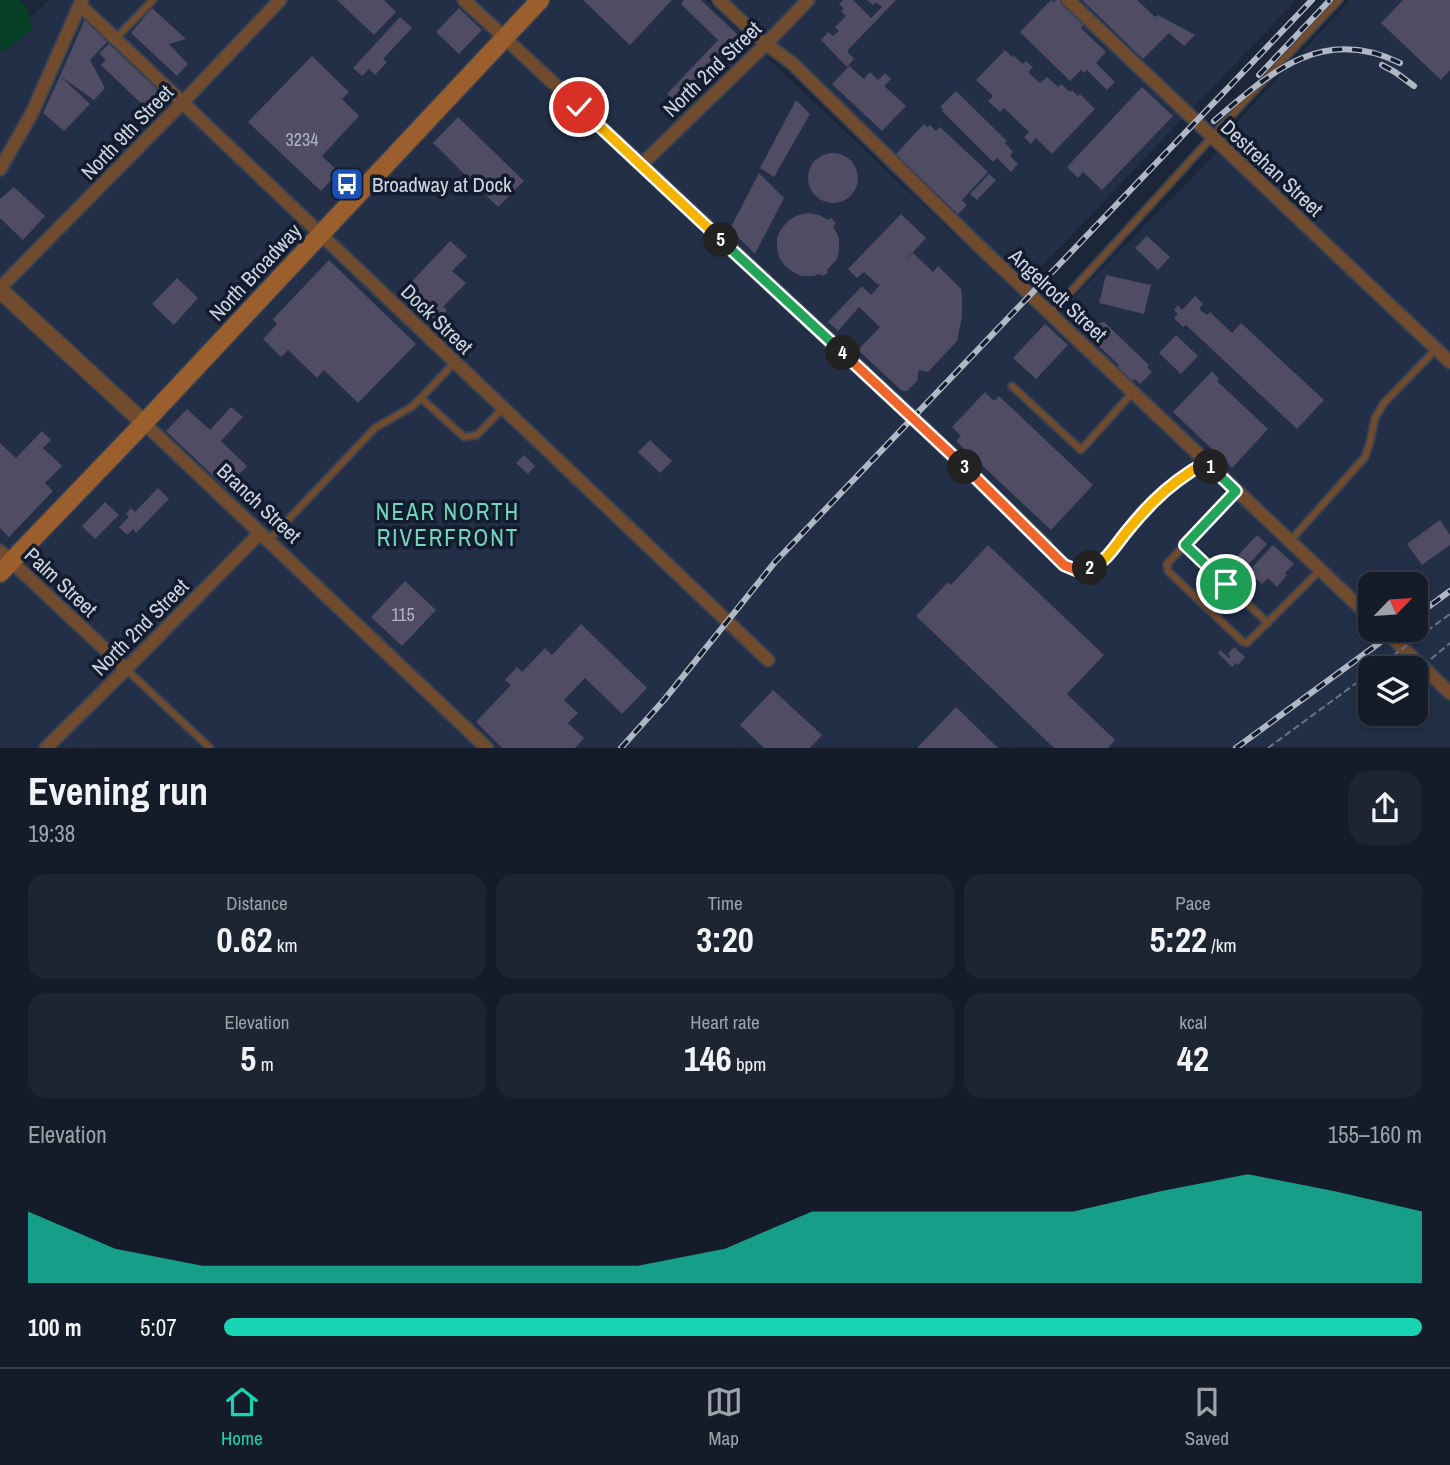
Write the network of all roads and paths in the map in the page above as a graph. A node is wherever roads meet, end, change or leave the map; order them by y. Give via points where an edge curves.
1 (153, 0) edge
2 (279, 0) edge
3 (464, 0) edge
4 (540, 0) edge
5 (719, 0) edge
6 (808, 0) edge
7 (1068, 0) edge
8 (1339, 0) edge
9 (81, 3) edge
10 (505, 37) junction
11 (115, 38) junction
12 (766, 44) junction
13 (183, 102) junction
14 (1212, 138) junction
15 (641, 165) junction
16 (0, 169) edge
17 (321, 235) junction
18 (0, 289) edge
19 (1050, 314) junction
20 (1436, 349) junction
21 (455, 362) junction
22 (1450, 362) edge
23 (1012, 386) dead end
24 (1133, 392) junction
25 (421, 398) junction
26 (503, 408) junction
27 (144, 423) junction
28 (1206, 462) junction
29 (1236, 491) junction
30 (264, 537) junction
31 (1290, 541) junction
32 (1045, 545) joint
33 (1185, 545) junction
34 (4, 562) edge
35 (1320, 570) junction
36 (1358, 606) edge
37 (1450, 614) edge
38 (1268, 623) junction
39 (1396, 642) edge
40 (1450, 643) edge
41 (1392, 656) edge
42 (1411, 656) edge
43 (768, 660) dead end
44 (1428, 662) edge
45 (126, 670) junction
46 (1428, 673) edge
47 (1358, 682) edge
48 (1450, 693) edge
49 (46, 747) edge
50 (210, 747) edge
51 (486, 747) edge
52 (1268, 747) edge

1 - 11 lane
2 - 13 street, North 9th Street
3 - 10 street
4 - 10 main road, North Broadway
5 - 12 street, Angelrodt Street
6 - 12 street, North 2nd Street
7 - 14 street, Destrehan Street
8 - 14 lane
9 - 11 street, Dock Street
9 - 16 street via 32,113
10 - 15 street
10 - 17 main road, North Broadway
11 - 13 street, Dock Street
12 - 15 street, North 2nd Street
12 - 19 street, Angelrodt Street via 792,63
13 - 17 street, Dock Street
13 - 18 street, North 9th Street
14 - 19 lane
14 - 20 street, Destrehan Street
15 - 32 street
17 - 21 street, Dock Street
17 - 27 main road, North Broadway
18 - 27 street, Branch Street
19 - 24 street, Angelrodt Street
20 - 22 street, Destrehan Street
20 - 31 lane via 1384,403 1375,418 1365,457
21 - 25 lane
21 - 26 street, Dock Street
23 - 24 lane via 1081,450
24 - 28 street, Angelrodt Street
25 - 26 lane via 464,437 477,435
25 - 30 lane via 375,428
26 - 43 street, Dock Street
27 - 30 street, Branch Street
27 - 34 main road, North Broadway
28 - 29 street, Angelrodt Street
28 - 32 lane via 1155,500 1096,565 1076,570 1064,565
29 - 31 street, Angelrodt Street
29 - 33 lane
30 - 45 street, North 2nd Street
30 - 51 street, Branch Street
31 - 35 street, Angelrodt Street
33 - 38 lane
33 - 38 lane via 1167,564 1168,571 1243,642 1250,642
34 - 45 street, Palm Street
35 - 36 street, Angelrodt Street
35 - 38 lane
37 - 41 path, bridge
39 - 42 street
40 - 44 path
45 - 49 street, North 2nd Street
45 - 50 lane
46 - 48 street
47 - 52 path

